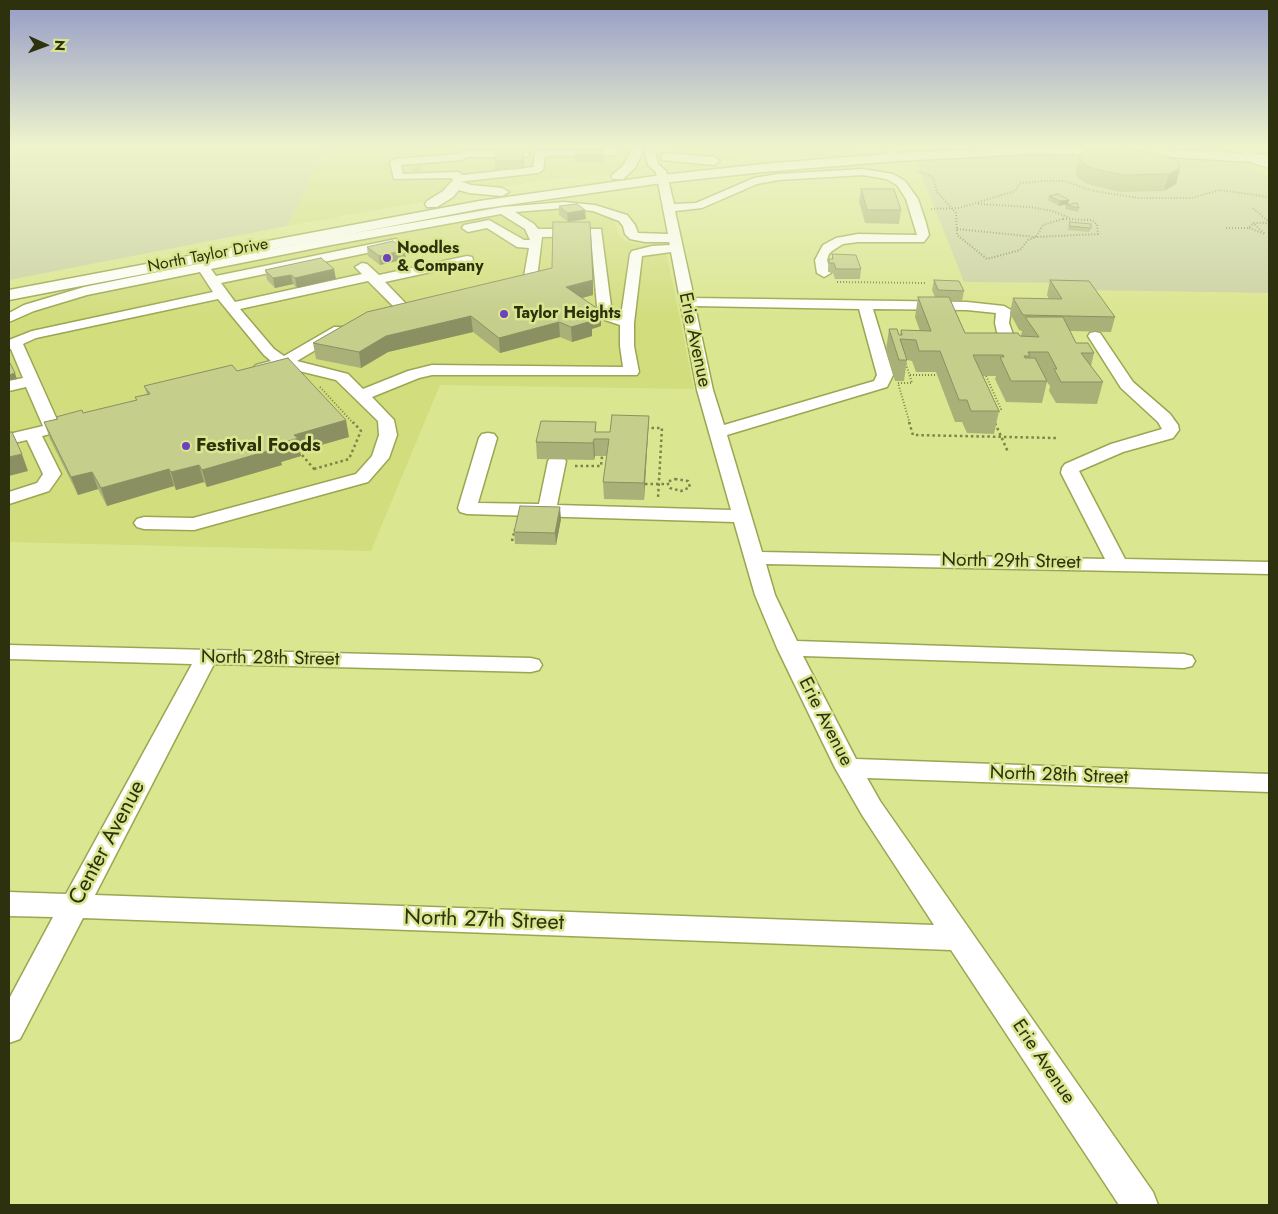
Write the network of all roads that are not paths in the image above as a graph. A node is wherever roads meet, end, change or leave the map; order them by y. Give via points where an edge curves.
1 (432, 204) joint
2 (435, 204) edge
3 (468, 204) edge
4 (666, 204) edge
5 (679, 204) edge
6 (703, 204) edge
7 (913, 204) edge
8 (503, 210) junction
9 (434, 235) dead end
10 (536, 238) junction
11 (409, 240) dead end
12 (331, 241) junction
13 (674, 243) junction
14 (346, 254) junction
15 (467, 260) dead end
16 (203, 267) junction
17 (824, 273) road end
18 (100, 277) junction
19 (375, 278) junction
20 (213, 281) junction
21 (9, 284) edge
22 (495, 288) edge
23 (222, 294) junction
24 (9, 295) edge
25 (686, 302) junction
26 (865, 304) junction
27 (231, 307) junction
28 (389, 312) edge
29 (9, 318) edge
30 (627, 323) junction
31 (351, 325) edge
32 (1094, 336) dead end
33 (12, 344) edge
34 (1010, 346) edge
35 (282, 362) junction
36 (247, 371) edge
37 (31, 381) junction
38 (9, 386) edge
39 (362, 396) junction
40 (90, 419) edge
41 (52, 428) junction
42 (717, 432) junction
43 (32, 433) junction
44 (488, 438) dead end
45 (9, 439) edge
46 (556, 463) road end
47 (9, 498) edge
48 (548, 510) junction
49 (741, 516) junction
50 (144, 523) dead end
51 (753, 558) junction
52 (1118, 564) junction
53 (1269, 568) edge
54 (788, 648) junction
55 (9, 652) edge
56 (207, 657) junction
57 (1184, 661) dead end
58 (531, 665) dead end
59 (848, 768) junction
60 (1269, 783) edge
61 (9, 904) edge
62 (74, 906) junction
63 (960, 938) junction
64 (9, 1029) edge
65 (1140, 1205) edge

1 - 2 main road, North Taylor Drive
1 - 18 main road, North Taylor Drive via 356,216
3 - 18 main road, North Taylor Drive
4 - 13 street, Erie Avenue
5 - 6 street
7 - 17 street via 923,235 920,240 858,238 840,241 823,254
8 - 10 street via 530,227
8 - 12 street
8 - 13 street via 564,205 595,208 623,218 637,237
9 - 10 street via 489,224 521,244
10 - 22 street via 530,278
10 - 30 street via 558,232 597,232 604,306 610,317
11 - 14 street
12 - 14 street
12 - 16 street
13 - 25 street, Erie Avenue
13 - 30 street via 636,254
14 - 19 street
14 - 20 street
15 - 19 street
16 - 18 street
16 - 20 street
18 - 21 main road
18 - 24 main road
18 - 29 street
19 - 27 street
19 - 28 street via 411,307
20 - 23 street
23 - 27 street
23 - 33 street via 93,321
25 - 26 street
25 - 42 street, Erie Avenue
26 - 34 street via 1004,310 1002,322
26 - 42 street via 885,376 881,384
27 - 35 street via 269,352
30 - 39 street via 631,372 432,370 414,374
31 - 35 street
32 - 52 street via 1127,385 1164,418 1171,430 1071,468 1070,473
33 - 37 street
35 - 36 street
35 - 39 street via 342,377
37 - 38 street
37 - 41 street
39 - 50 street via 386,420 388,435 380,458 362,478 194,524
40 - 41 street
41 - 43 street
42 - 49 street, Erie Avenue
43 - 45 street
43 - 47 street via 52,474 43,487
44 - 48 street via 467,508
46 - 48 street
48 - 49 street
49 - 51 street, Erie Avenue
51 - 52 street, North 29th Street
51 - 54 street, Erie Avenue
52 - 53 street, North 29th Street
54 - 57 street
54 - 59 street, Erie Avenue
55 - 56 street, North 28th Street
56 - 58 street, North 28th Street
56 - 62 street, Center Avenue
59 - 60 street, North 28th Street
59 - 63 street, Erie Avenue via 871,808
61 - 62 street, North 27th Street
62 - 63 street, North 27th Street
62 - 64 street, Center Avenue
63 - 65 street, Erie Avenue

